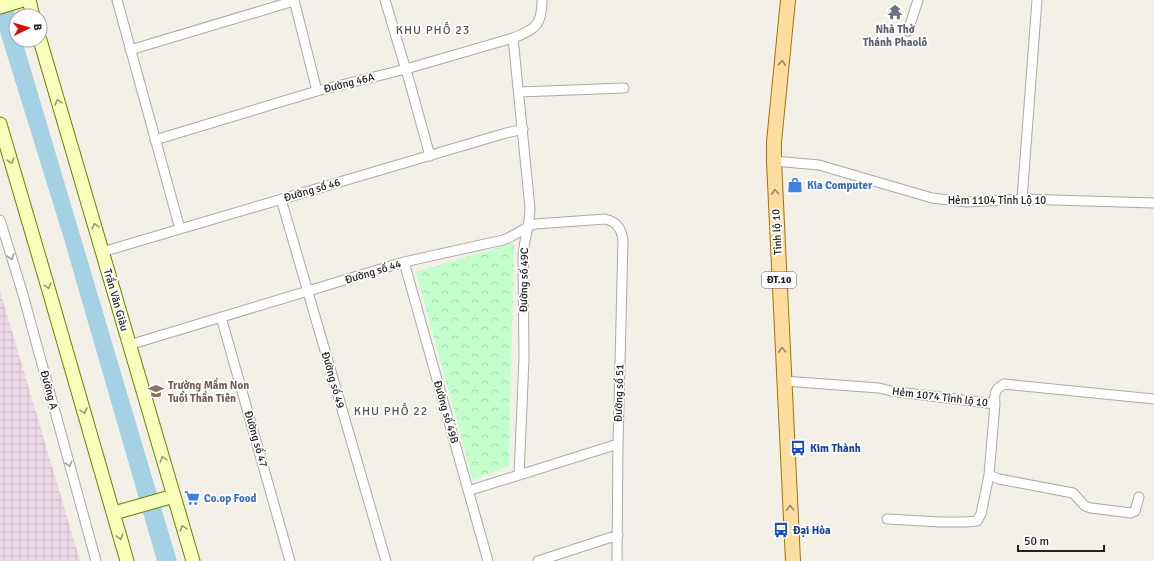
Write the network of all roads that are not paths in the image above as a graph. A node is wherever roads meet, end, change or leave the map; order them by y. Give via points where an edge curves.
1 (23, 0) edge
2 (117, 0) edge
3 (294, 0) edge
4 (385, 0) edge
5 (542, 0) edge
6 (788, 0) edge
7 (918, 0) edge
8 (1036, 0) edge
9 (0, 7) edge
10 (908, 31) dead end
11 (513, 38) junction
12 (42, 48) edge
13 (130, 50) junction
14 (406, 69) junction
15 (624, 88) dead end
16 (317, 91) junction
17 (520, 92) junction
18 (0, 124) edge
19 (523, 130) junction
20 (156, 140) junction
21 (430, 156) junction
22 (774, 161) junction
23 (1022, 199) junction
24 (281, 200) junction
25 (1154, 203) edge
26 (0, 220) edge
27 (529, 226) junction
28 (618, 226) joint
29 (180, 229) junction
30 (102, 252) junction
31 (404, 262) junction
32 (307, 291) junction
33 (221, 317) junction
34 (129, 345) junction
35 (784, 381) junction
36 (1154, 399) edge
37 (995, 404) junction
38 (618, 444) junction
39 (519, 475) junction
40 (989, 475) junction
41 (468, 491) junction
42 (168, 497) junction
43 (1139, 497) dead end
44 (119, 511) junction
45 (887, 519) dead end
46 (618, 535) junction
47 (96, 561) edge
48 (127, 561) edge
49 (193, 561) edge
50 (290, 561) edge
51 (386, 561) edge
52 (488, 561) edge
53 (538, 561) edge
54 (617, 561) edge
55 (793, 561) edge

1 - 9 main road
2 - 13 street
3 - 13 street
3 - 16 street
4 - 14 street
5 - 11 street, Đường 46A via 542,13 535,28
22 -> 6 main road, Tỉnh lộ 10 / ĐT.10
7 - 10 street
8 - 23 street
11 - 14 street, Đường 46A
11 - 17 street, Đường số 49C
30 -> 12 main road, Trần Văn Giàu
13 - 20 street
14 - 16 street, Đường 46A
14 - 21 street
15 - 17 street
16 - 20 street, Đường 46A
17 - 19 street, Đường số 49C
18 -> 44 main road
19 - 21 street, Đường số 46
19 - 27 street, Đường số 49C via 530,208
20 - 29 street
21 - 24 street, Đường số 46
22 - 23 street, Hẻm 1104 Tỉnh Lộ 10 via 820,165 932,198 966,202
35 -> 22 main road, Tỉnh lộ 10 / ĐT.10
23 - 25 street, Hẻm 1104 Tỉnh Lộ 10
24 - 29 street, Đường số 46
24 - 32 street, Đường số 49
26 -> 47 street, Đường A
27 - 28 street, Đường số 44 via 605,219 613,221
27 - 31 street, Đường số 44 via 503,240
27 - 39 street, Đường số 49C via 523,256 524,359
28 - 38 street, Đường số 51 via 623,240
29 - 30 street, Đường số 46
30 - 34 main road, Trần Văn Giàu
31 - 32 street, Đường số 44
31 - 41 street, Đường số 49B
32 - 33 street, Đường số 44
32 - 51 street, Đường số 49
33 - 34 street, Đường số 44
33 - 50 street, Đường số 47
42 -> 34 main road, Trần Văn Giàu
35 - 37 street, Hẻm 1074 Tỉnh lộ 10 via 879,388
55 -> 35 main road, Tỉnh lộ 10 / ĐT.10
36 - 37 street, Hẻm 1074 Tỉnh lộ 10 via 1004,384 994,392
37 - 40 street
38 - 39 street
38 - 46 street, Đường số 51
39 - 41 street
40 - 43 street via 1073,493 1085,506 1110,511 1131,513 1135,511
40 - 45 street via 981,514 977,521
41 - 52 street, Đường số 49B
42 - 44 main road
49 -> 42 main road, Trần Văn Giàu
44 -> 48 main road
46 - 53 street
46 - 54 street, Đường số 51

